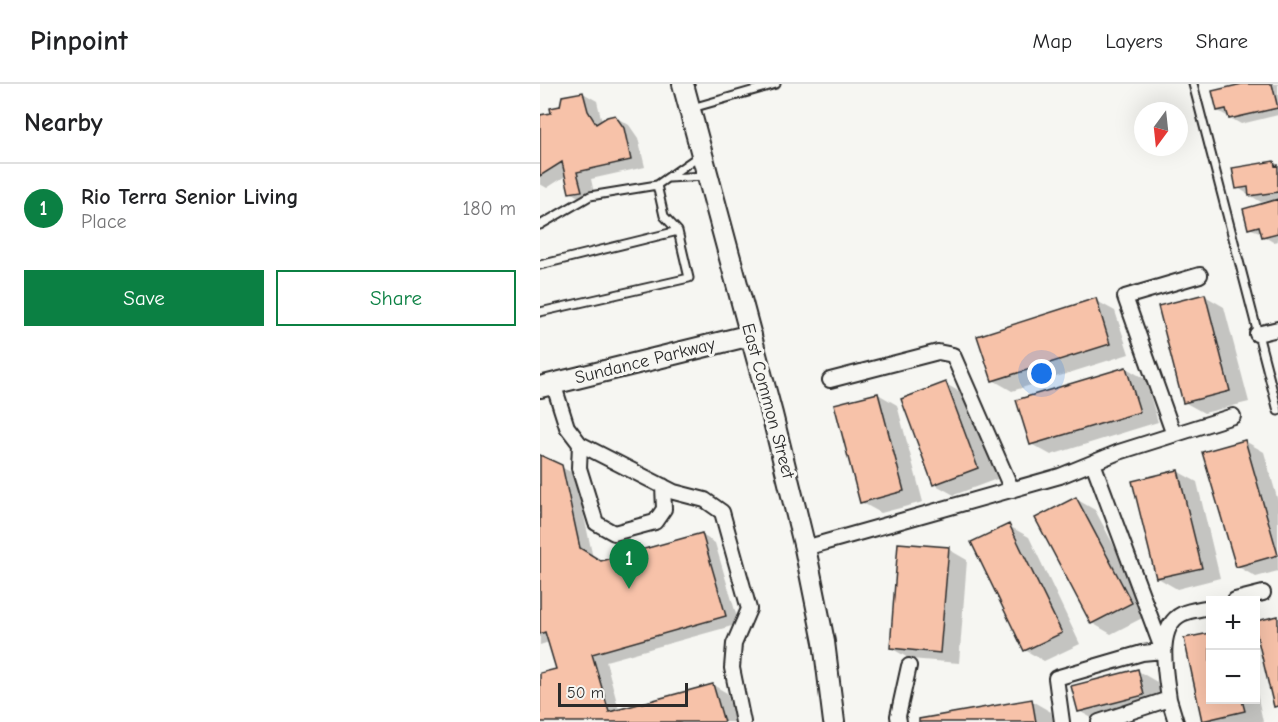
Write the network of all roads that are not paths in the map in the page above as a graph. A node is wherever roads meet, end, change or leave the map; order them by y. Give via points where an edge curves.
1 (683, 84) edge
2 (742, 84) edge
3 (776, 84) edge
4 (1193, 84) edge
5 (744, 92) junction
6 (690, 109) junction
7 (702, 153) junction
8 (708, 176) junction
9 (669, 178) junction
10 (657, 185) junction
11 (540, 225) edge
12 (678, 231) junction
13 (540, 265) edge
14 (1200, 275) dead end
15 (540, 312) edge
16 (1278, 329) edge
17 (1257, 334) junction
18 (751, 335) junction
19 (830, 380) dead end
20 (547, 385) edge
21 (1278, 411) edge
22 (1233, 416) dead end
23 (1174, 435) junction
24 (580, 444) junction
25 (1094, 463) junction
26 (663, 486) junction
27 (1012, 490) junction
28 (806, 548) junction
29 (1263, 593) dead end
30 (1251, 596) edge
31 (1206, 608) edge
32 (1163, 651) junction
33 (909, 666) dead end
34 (1168, 699) junction
35 (744, 722) edge
36 (834, 722) edge
37 (898, 722) edge
38 (1062, 722) edge
39 (1099, 722) edge
40 (1176, 722) edge

1 - 6 main road, East Common Street
2 - 5 lane
3 - 5 lane
4 - 17 lane
5 - 6 lane
6 - 7 main road, East Common Street
7 - 8 main road, East Common Street
7 - 9 lane
8 - 9 lane
8 - 18 main road, East Common Street
9 - 10 lane
10 - 11 lane via 590,196
10 - 12 lane via 664,216
12 - 13 lane
12 - 15 lane via 689,278
14 - 23 street via 1125,297
16 - 17 street
17 - 21 lane
18 - 20 main road, Sundance Parkway
18 - 28 main road, East Common Street
19 - 27 street via 938,352 953,356
20 - 24 street via 567,427
22 - 23 street
23 - 25 street
24 - 26 street
24 - 26 street via 579,468 596,523 614,533 655,522 664,509
25 - 27 street
25 - 32 street
26 - 35 street via 705,500 722,512 749,609 734,644 732,668
27 - 28 street
28 - 36 main road, East Common Street
29 - 30 street
31 - 32 street via 1181,614 1168,628
32 - 34 street
32 - 38 street via 1142,653 1056,678
33 - 37 street
34 - 39 street
34 - 40 street

